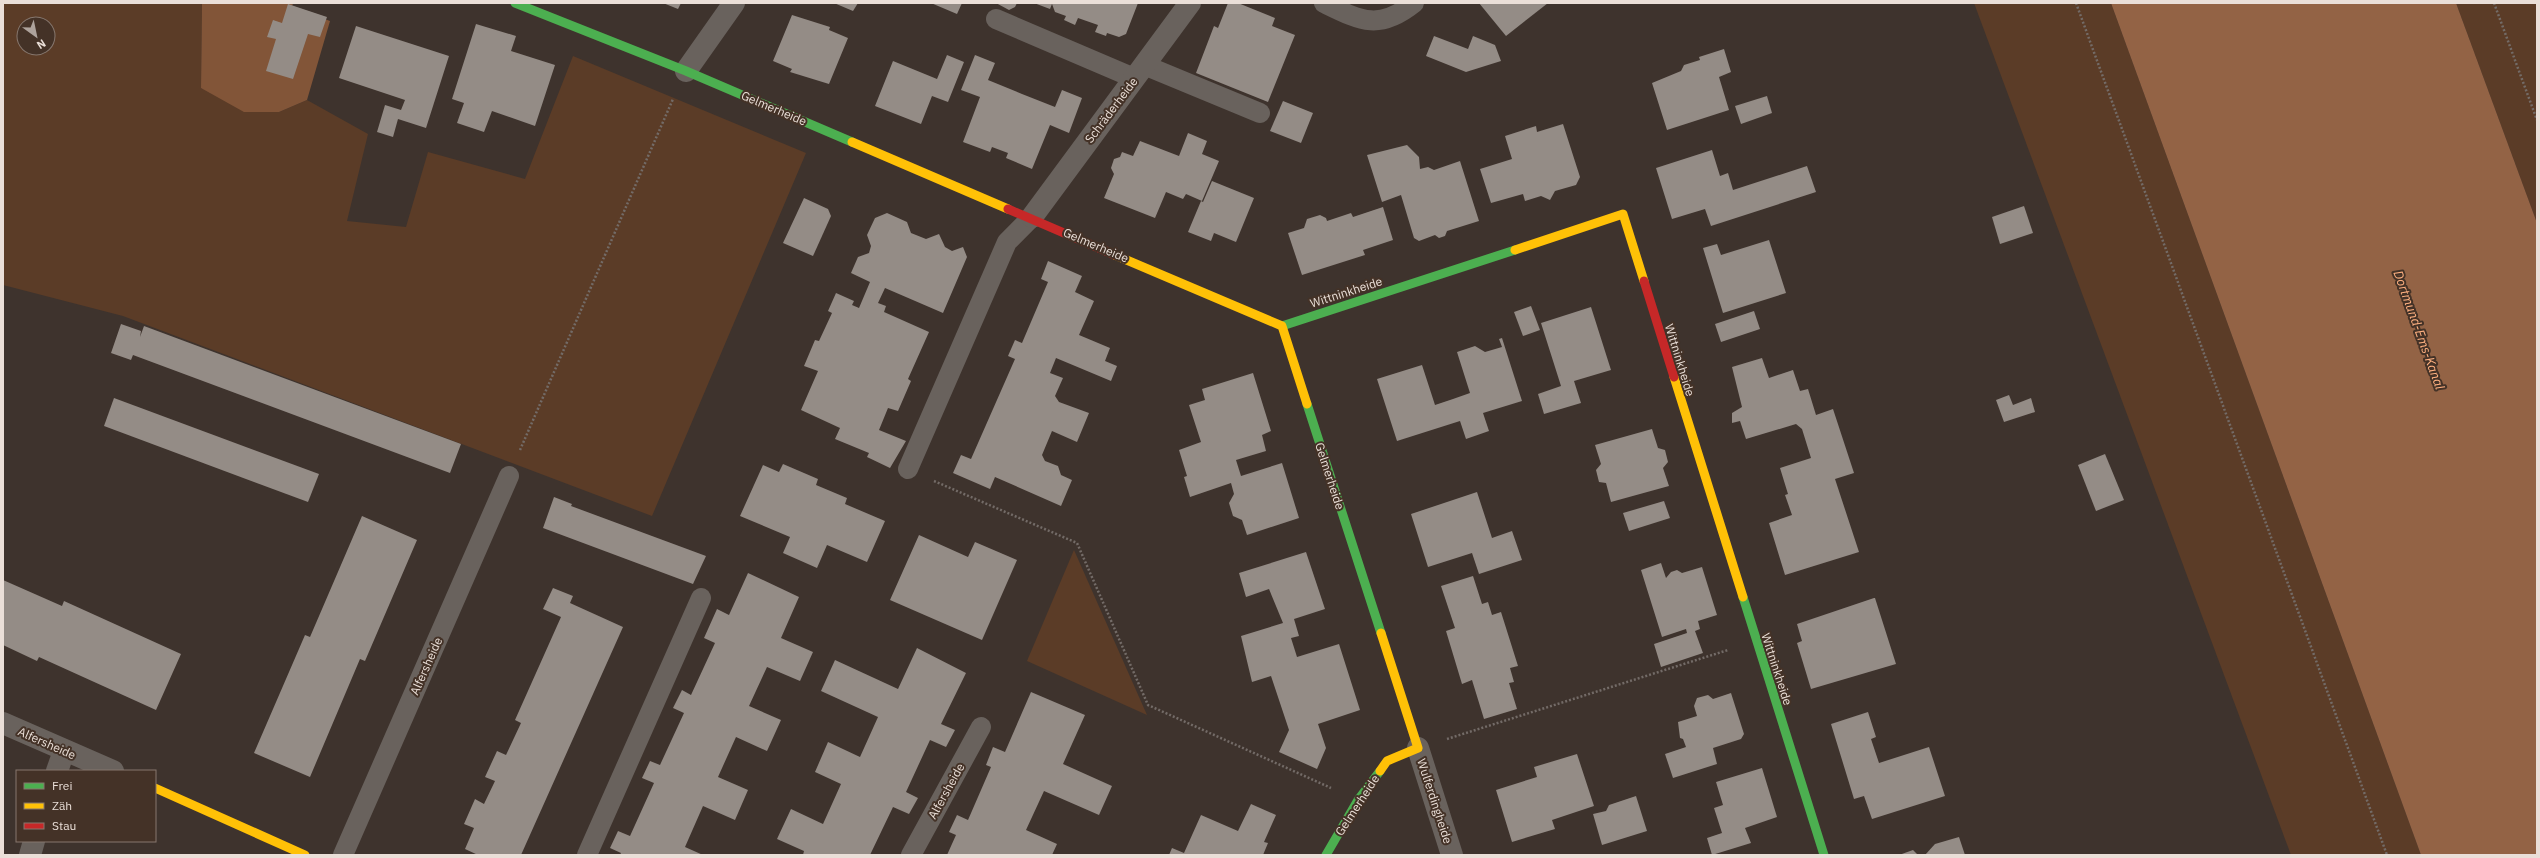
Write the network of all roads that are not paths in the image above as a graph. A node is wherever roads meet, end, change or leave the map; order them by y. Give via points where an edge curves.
1 (515, 3) edge
2 (734, 3) edge
3 (1190, 3) edge
4 (1324, 3) edge
5 (1414, 3) edge
6 (996, 19) dead end
7 (686, 71) junction
8 (1139, 72) junction
9 (1260, 113) dead end
10 (1032, 217) junction
11 (1282, 326) junction
12 (908, 469) road end
13 (509, 476) road end
14 (701, 598) dead end
15 (3, 723) edge
16 (981, 727) dead end
17 (1418, 748) junction
18 (60, 761) edge
19 (108, 770) edge
20 (156, 788) edge
21 (34, 842) edge
22 (30, 855) edge
23 (305, 855) edge
24 (343, 855) edge
25 (587, 855) edge
26 (911, 855) edge
27 (1326, 855) edge
28 (1452, 855) edge
29 (1824, 855) edge

1 - 7 street, Gelmerheide
2 - 7 street
3 - 8 street, Schräderheide
4 - 5 lane via 1358,20 1384,21
6 - 8 lane
7 - 10 street, Gelmerheide
8 - 9 lane
8 - 10 street, Schräderheide
10 - 11 street, Gelmerheide
10 - 12 lane via 1007,242
11 - 17 street, Gelmerheide
11 - 29 street, Wittninkheide via 1623,214 1755,642
13 - 24 lane, Alfersheide
14 - 25 lane
15 - 18 street, Alfersheide
16 - 26 lane, Alfersheide
17 - 27 street, Gelmerheide via 1387,761 1358,800
17 - 28 street, Wulferdingheide
18 - 19 street, Alfersheide
20 - 23 street
21 - 22 street

